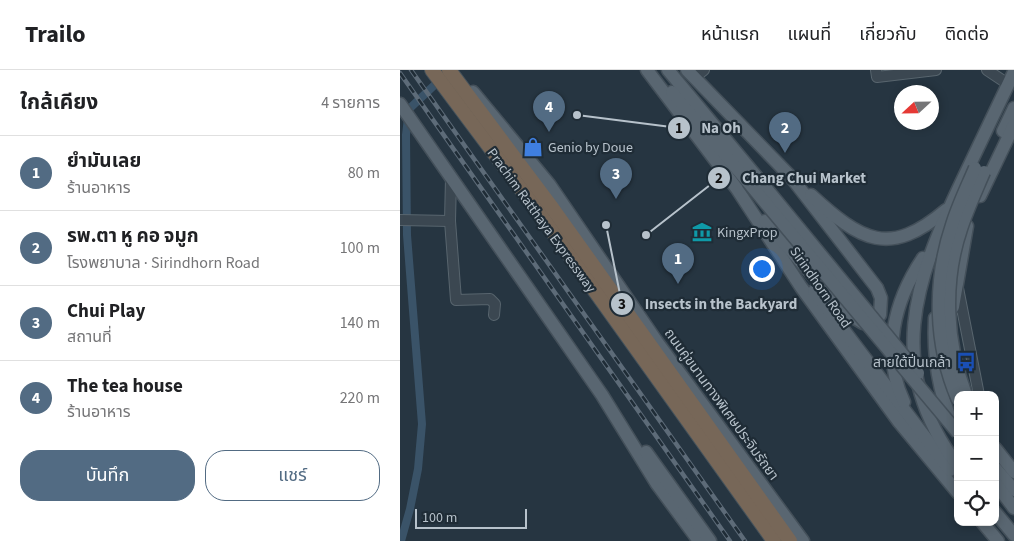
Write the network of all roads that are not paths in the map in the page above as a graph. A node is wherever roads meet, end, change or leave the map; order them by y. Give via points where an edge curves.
1 (432, 70) edge
2 (647, 70) edge
3 (653, 70) edge
4 (668, 70) edge
5 (876, 70) edge
6 (936, 70) edge
7 (987, 70) edge
8 (453, 71) edge
9 (695, 72) edge
10 (1014, 72) edge
11 (1011, 85) edge
12 (400, 104) edge
13 (1014, 108) edge
14 (1013, 128) edge
15 (791, 176) junction
16 (451, 178) junction
17 (747, 182) junction
18 (950, 206) junction
19 (404, 220) edge
20 (450, 221) junction
21 (967, 223) junction
22 (933, 243) junction
23 (957, 281) junction
24 (494, 315) dead end
25 (657, 342) junction
26 (955, 391) edge
27 (965, 391) edge
28 (978, 391) edge
29 (602, 396) junction
30 (954, 404) edge
31 (954, 418) edge
32 (905, 420) junction
33 (954, 426) edge
34 (954, 427) edge
35 (999, 445) edge
36 (999, 453) edge
37 (954, 460) edge
38 (1014, 466) edge
39 (999, 472) edge
40 (1014, 472) edge
41 (999, 473) edge
42 (954, 475) edge
43 (954, 487) edge
44 (999, 488) edge
45 (1014, 490) edge
46 (1014, 495) edge
47 (999, 499) edge
48 (1014, 508) edge
49 (999, 517) edge
50 (1014, 518) edge
51 (985, 526) edge
52 (995, 526) edge
53 (1014, 535) edge
54 (699, 541) edge
55 (710, 541) edge
56 (774, 541) edge
57 (790, 541) edge
58 (803, 541) edge
59 (810, 541) edge
60 (998, 541) edge
61 (1007, 541) edge

1 - 56 highway, Prachim Ratthaya Expressway via 542,217
2 - 17 main road, Sirindhorn Road
3 - 17 main road
4 - 17 main road, Sirindhorn Road
5 - 6 street via 877,77
7 - 11 street
8 - 25 main road, ถนนคู่ขนานทางพิเศษประจิมรัถยา via 549,184
8 - 57 highway, Prachim Ratthaya Expressway
9 - 15 main road
10 - 11 main road
11 - 18 main road
11 - 26 main road, bridge via 952,224 941,270 942,344
12 - 16 main road
13 - 27 main road, bridge via 961,228 952,264 949,297 951,334
14 - 21 main road
15 - 17 main road via 877,288 881,309 874,321 863,323 846,312
15 - 18 main road via 844,224 876,238 894,239 917,232
16 - 20 street
16 - 29 main road
17 - 31 main road, Sirindhorn Road, bridge
17 - 32 main road, Sirindhorn Road via 801,287
17 - 34 main road, bridge
18 - 22 main road
19 - 20 street
20 - 24 street via 456,300 490,299 495,304
21 - 23 main road
21 - 33 main road, bridge via 937,303 934,335 940,390
22 - 32 main road via 908,284 892,336 894,374
22 - 37 main road via 913,323 916,374 926,410 940,441
23 - 28 street
23 - 30 main road via 948,342 949,390
25 - 58 main road, ถนนคู่ขนานทางพิเศษประจิมรัถยา
25 - 59 main road via 702,394
29 - 54 main road via 657,484
29 - 55 main road
32 - 42 main road
32 - 43 main road, Sirindhorn Road
35 - 38 street
36 - 40 main road
39 - 45 main road
41 - 46 main road
44 - 48 main road
47 - 50 main road
49 - 53 main road
51 - 60 main road
52 - 61 main road

